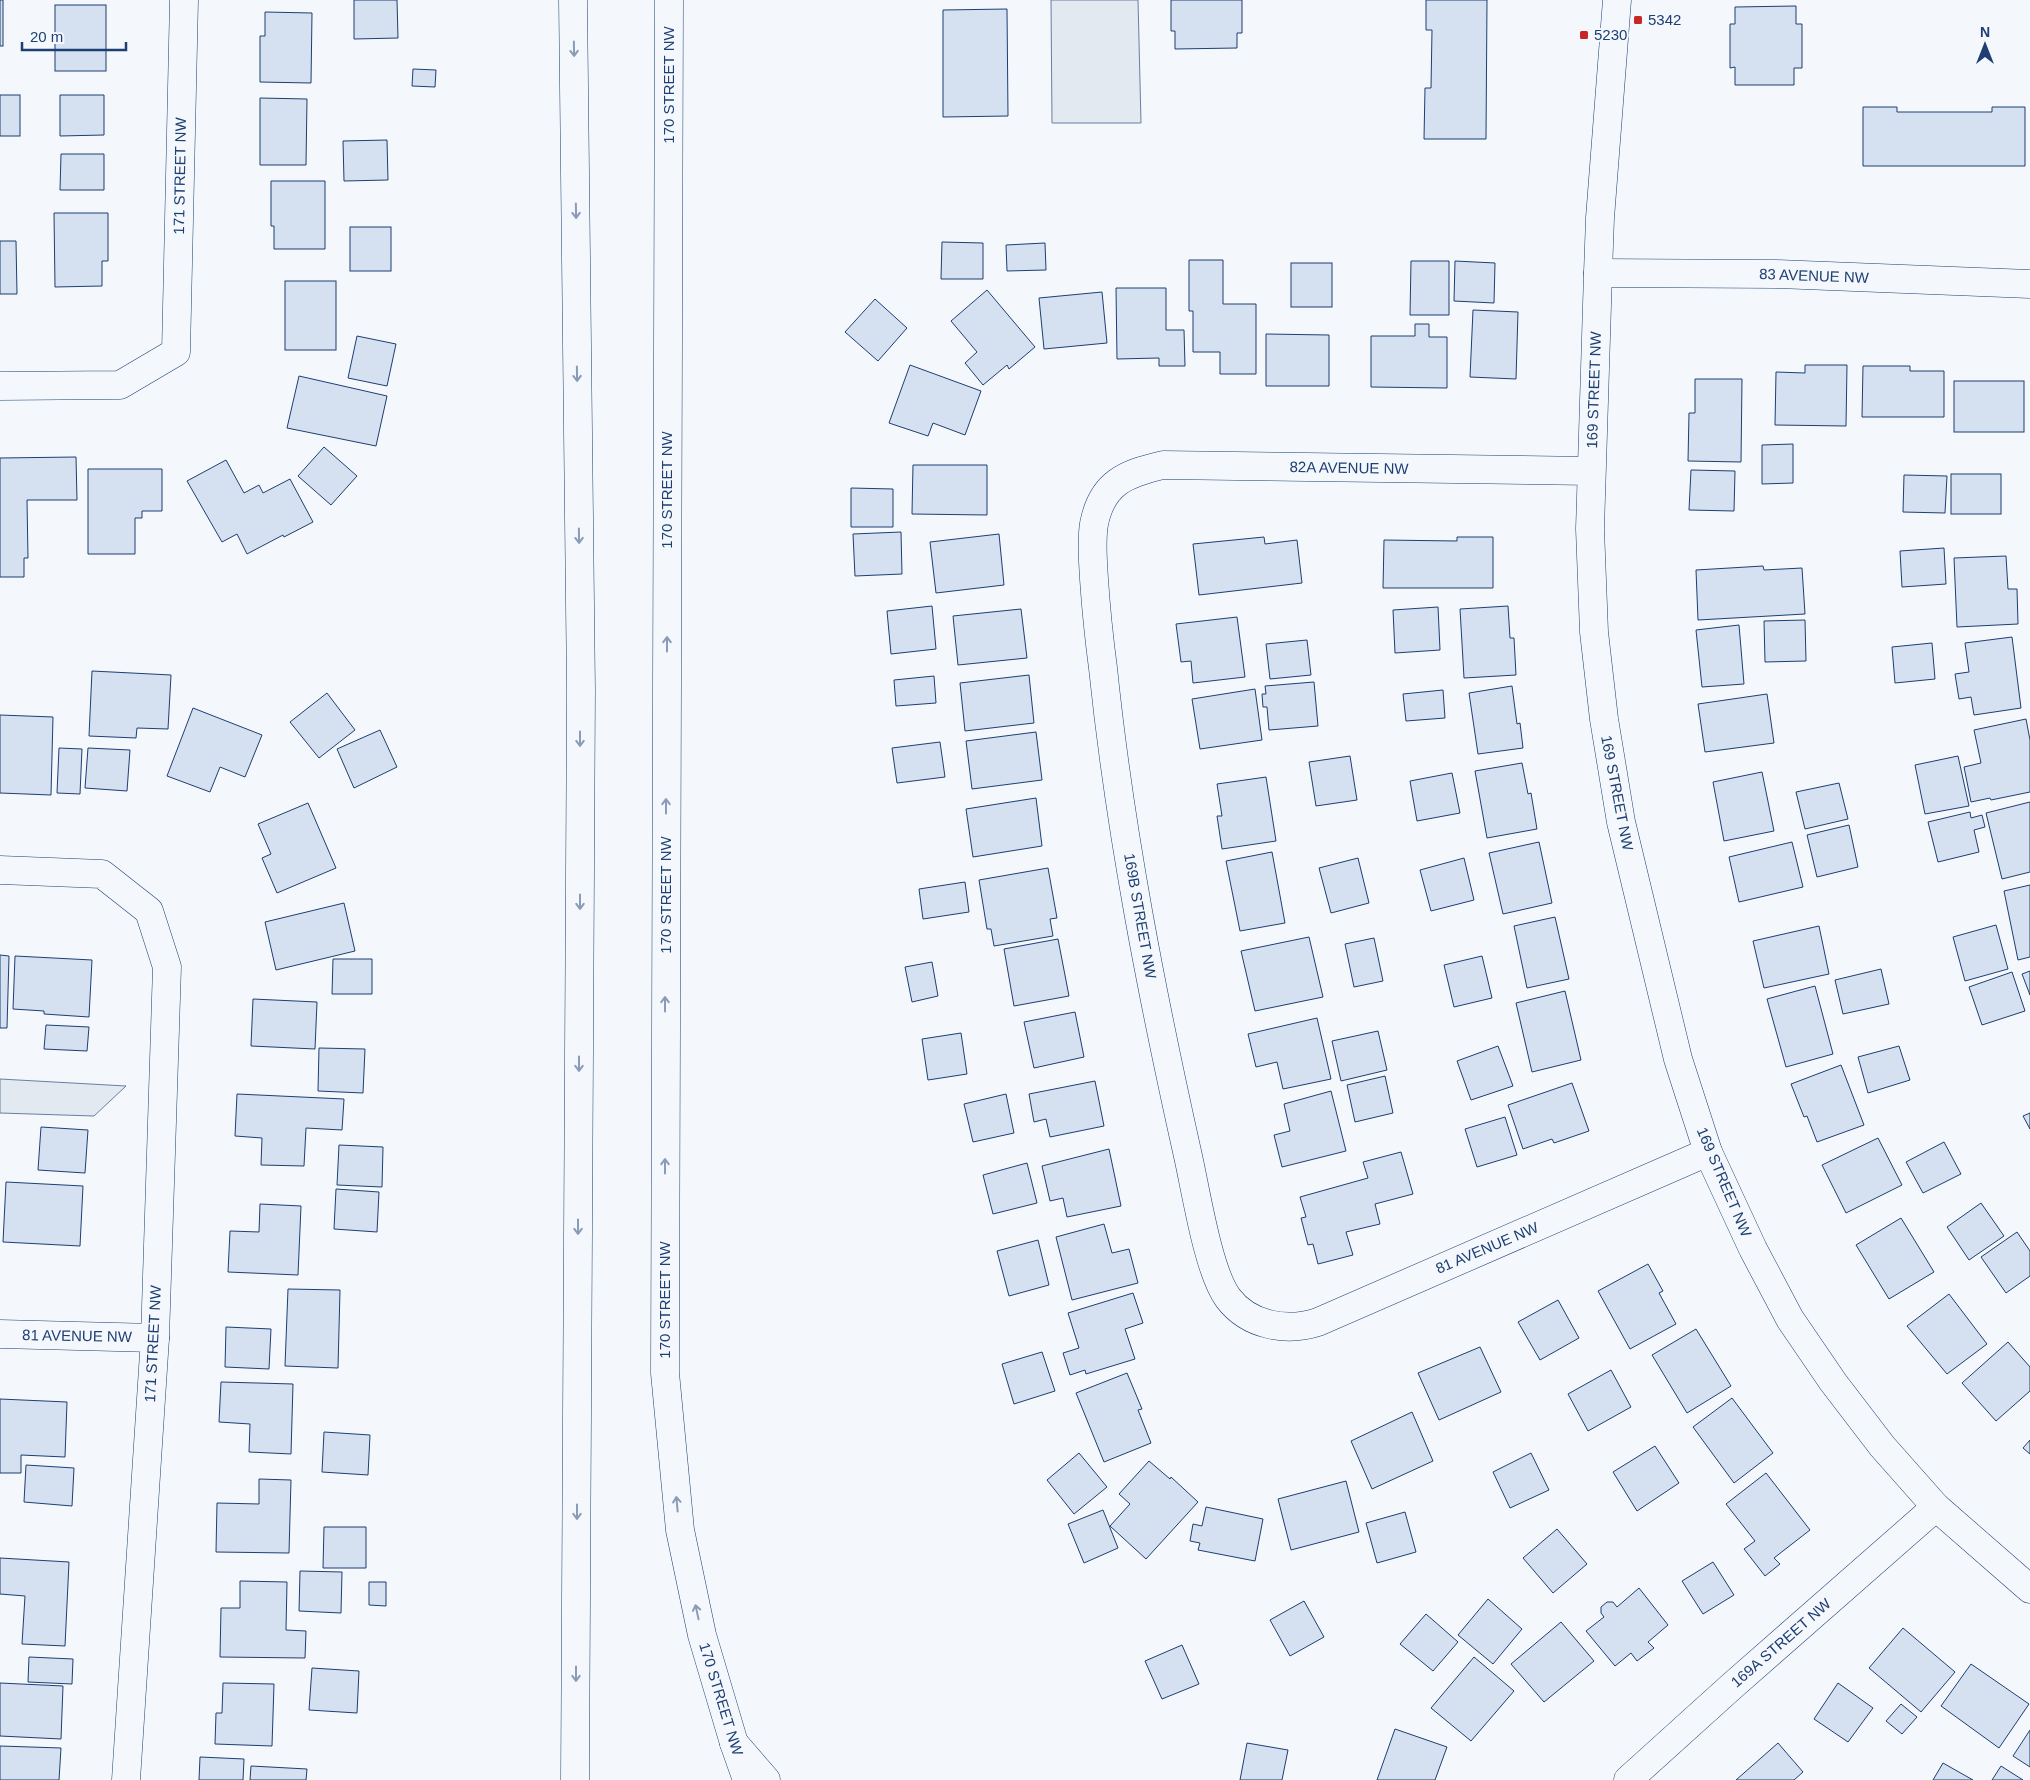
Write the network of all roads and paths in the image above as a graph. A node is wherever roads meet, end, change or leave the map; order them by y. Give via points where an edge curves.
1 (184, 0) edge
2 (573, 0) edge
3 (669, 0) edge
4 (1618, 0) edge
5 (1598, 273) junction
6 (2030, 284) edge
7 (0, 386) edge
8 (1591, 471) junction
9 (1110, 486) joint
10 (0, 870) edge
11 (1708, 1152) junction
12 (1263, 1323) joint
13 (0, 1334) edge
14 (154, 1338) junction
15 (1936, 1507) junction
16 (2030, 1589) edge
17 (734, 1743) junction
18 (126, 1780) edge
19 (575, 1780) edge
20 (747, 1780) edge
21 (766, 1780) edge
22 (1628, 1780) edge

1 - 7 main road, 171 STREET NW via 176,352 120,386
2 -> 19 main road via 580,690
17 -> 3 main road, 170 STREET NW via 702,1635 680,1530 665,1373
4 - 5 main road, 169 STREET NW
5 - 6 main road, 83 AVENUE NW via 1776,274
5 - 8 main road, 169 STREET NW
8 - 9 main road, 82A AVENUE NW via 1163,466 1125,476
8 - 11 main road, 169 STREET NW via 1594,632 1618,803 1678,1059
9 - 12 main road, 169B STREET NW via 1094,525 1092,553 1096,607 1107,712 1146,954 1210,1253 1228,1298 1243,1313
10 - 14 main road, 171 STREET NW via 102,874 149,911 167,967
11 - 12 main road, 81 AVENUE NW via 1318,1322 1302,1327
11 - 15 main road, 169 STREET NW via 1790,1319 1882,1446
13 - 14 main road, 81 AVENUE NW
14 - 18 main road, 171 STREET NW
15 - 16 main road, 169 STREET NW
15 - 22 main road, 169A STREET NW
17 - 20 main road, 170 STREET NW
17 - 21 main road

